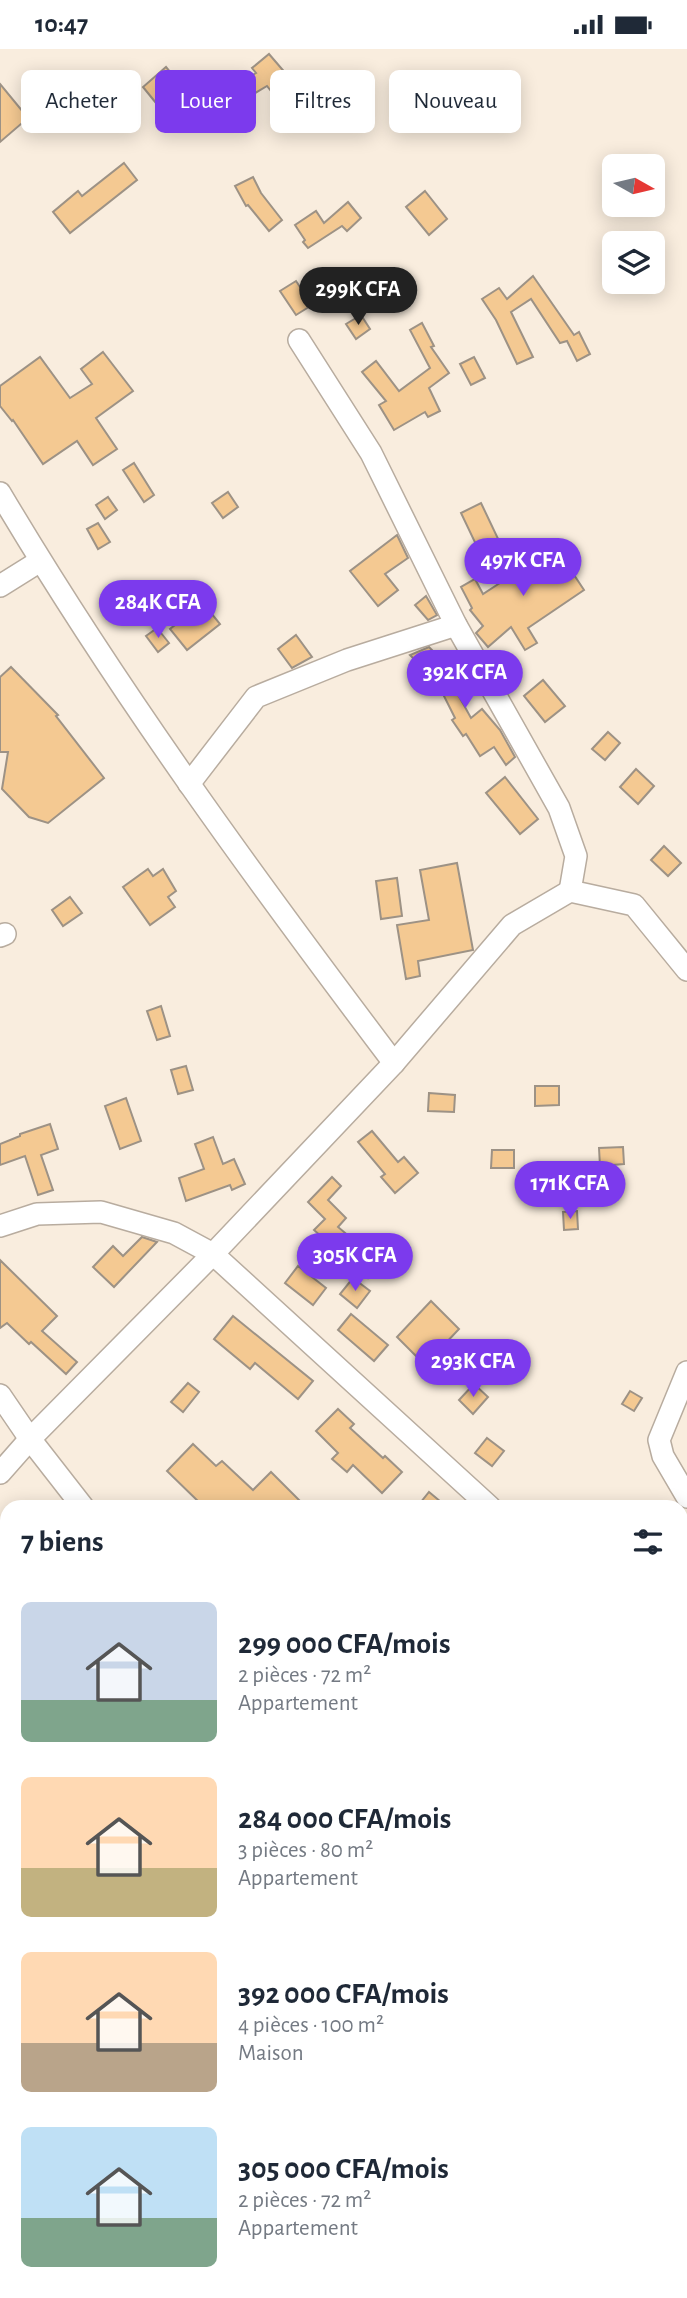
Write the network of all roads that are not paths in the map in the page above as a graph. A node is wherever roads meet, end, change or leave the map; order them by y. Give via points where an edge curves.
1 (299, 340) dead end
2 (0, 493) edge
3 (40, 561) junction
4 (0, 586) edge
5 (456, 625) junction
6 (189, 784) junction
7 (570, 891) junction
8 (687, 970) edge
9 (394, 1063) junction
10 (0, 1226) edge
11 (213, 1254) junction
12 (687, 1373) edge
13 (0, 1395) edge
14 (30, 1439) junction
15 (0, 1473) edge
16 (687, 1497) edge
17 (78, 1500) edge
18 (482, 1500) edge

1 - 5 street via 371,453
2 - 3 street
3 - 4 street
3 - 6 street
5 - 6 street via 347,660 256,697
5 - 7 street via 559,808 576,856
6 - 9 street
7 - 8 street via 634,905
7 - 9 street via 512,925
9 - 11 street
10 - 11 street via 37,1214 101,1212 174,1233
11 - 14 street
11 - 18 street
12 - 16 street via 659,1440
13 - 14 street
14 - 15 street
14 - 17 street

